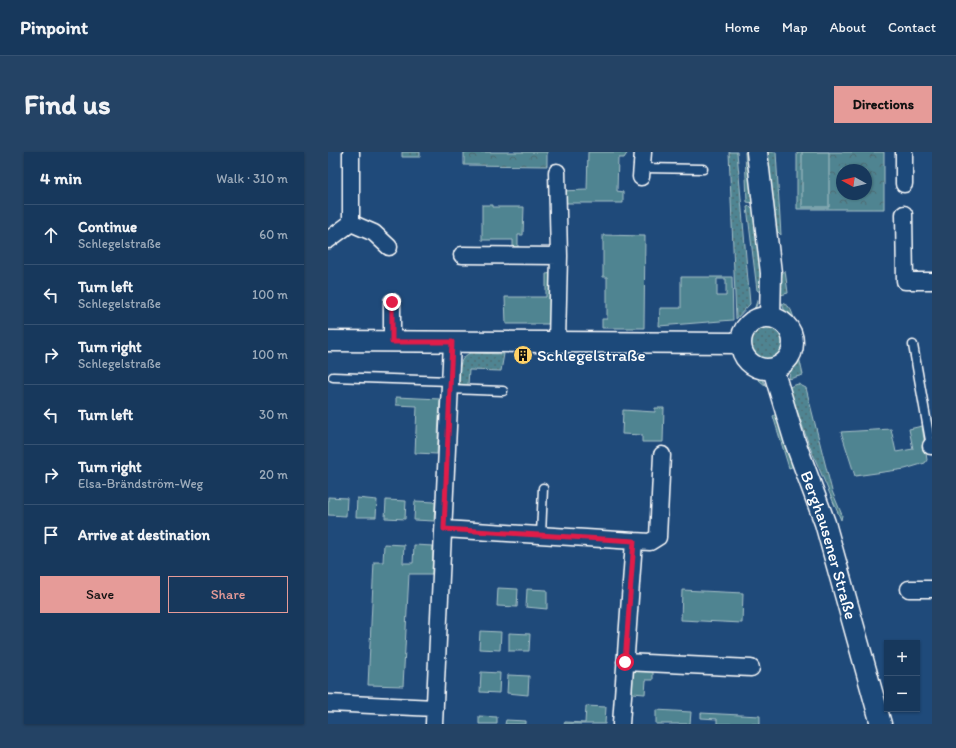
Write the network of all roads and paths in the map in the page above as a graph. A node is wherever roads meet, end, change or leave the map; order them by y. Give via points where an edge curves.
1 (351, 152) edge
2 (643, 152) edge
3 (757, 152) edge
4 (904, 152) edge
5 (703, 169) dead end
6 (557, 172) dead end
7 (642, 173) joint
8 (904, 184) dead end
9 (904, 214) dead end
10 (351, 223) junction
11 (328, 240) edge
12 (389, 247) dead end
13 (462, 255) dead end
14 (560, 256) junction
15 (932, 281) edge
16 (392, 302) dead end
17 (770, 316) junction
18 (328, 342) edge
19 (392, 342) junction
20 (452, 342) junction
21 (557, 342) junction
22 (740, 343) junction
23 (912, 345) dead end
24 (773, 369) junction
25 (333, 377) dead end
26 (450, 385) junction
27 (503, 391) dead end
28 (931, 446) edge
29 (662, 455) dead end
30 (543, 488) dead end
31 (444, 529) junction
32 (541, 535) junction
33 (634, 541) junction
34 (909, 589) dead end
35 (932, 590) edge
36 (625, 662) junction
37 (751, 668) dead end
38 (328, 703) edge
39 (435, 708) junction
40 (434, 724) edge
41 (621, 724) edge
42 (881, 724) edge

1 - 10 street
2 - 7 street
3 - 17 street via 771,273
4 - 8 street
5 - 7 lane
6 - 14 street
9 - 15 street via 905,282
10 - 11 street
10 - 12 street via 374,233
13 - 14 street
14 - 21 street
16 - 19 street
17 - 22 street via 761,316 746,326
17 - 24 street via 785,323 793,337 792,349 787,360
18 - 19 street
19 - 20 street
20 - 21 street
20 - 26 street
21 - 22 street
22 - 24 street via 745,358 750,363 757,367
23 - 28 lane
24 - 42 street, Berghausener Straße via 795,442 824,523
25 - 26 lane
26 - 27 lane
26 - 31 street
29 - 33 street via 658,537 650,542
30 - 32 lane
31 - 32 street
31 - 39 street
32 - 33 street
33 - 36 street
34 - 35 street
36 - 37 street
36 - 41 street
38 - 39 street
39 - 40 street

